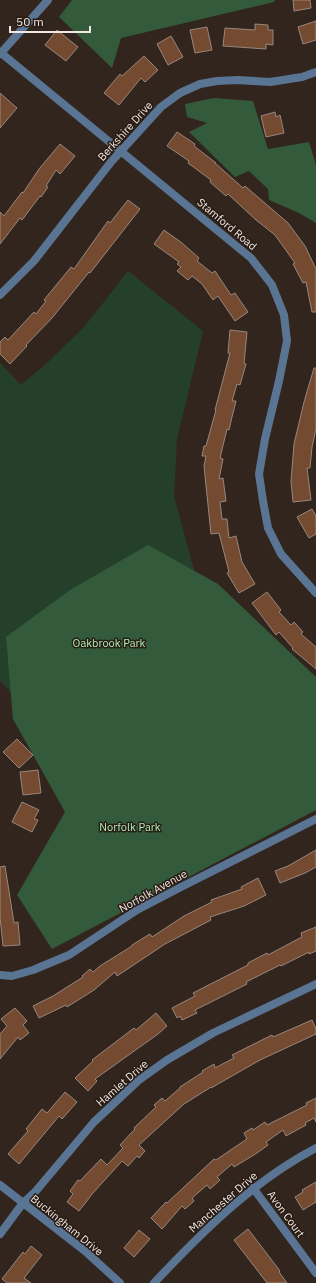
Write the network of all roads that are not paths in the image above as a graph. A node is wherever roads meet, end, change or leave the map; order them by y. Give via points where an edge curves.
1 (48, 0) edge
2 (0, 53) edge
3 (316, 72) edge
4 (121, 152) junction
5 (0, 294) edge
6 (316, 593) edge
7 (316, 819) edge
8 (0, 975) edge
9 (316, 984) edge
10 (316, 1148) edge
11 (0, 1185) edge
12 (254, 1188) junction
13 (23, 1203) junction
14 (0, 1234) edge
15 (316, 1273) edge
16 (120, 1283) edge
17 (154, 1283) edge

1 - 2 street
2 - 4 street, Stamford Road
3 - 4 street, Berkshire Drive via 270,82 238,80 200,84 180,93 161,107
4 - 5 street, Berkshire Drive via 34,261
4 - 6 street, Stamford Road via 251,258 272,285 284,315 287,340 265,439 260,474 263,501 268,528 280,554
7 - 8 street, Norfolk Avenue via 137,910 69,955 33,970 12,976
9 - 13 street, Hamlet Drive via 213,1033 139,1080 94,1122
10 - 12 street, Manchester Drive via 288,1163
11 - 13 street, Buckingham Drive
12 - 15 street, Avon Court
12 - 17 street, Manchester Drive via 219,1217
13 - 14 street, Hamlet Drive
13 - 16 street, Buckingham Drive via 85,1251

